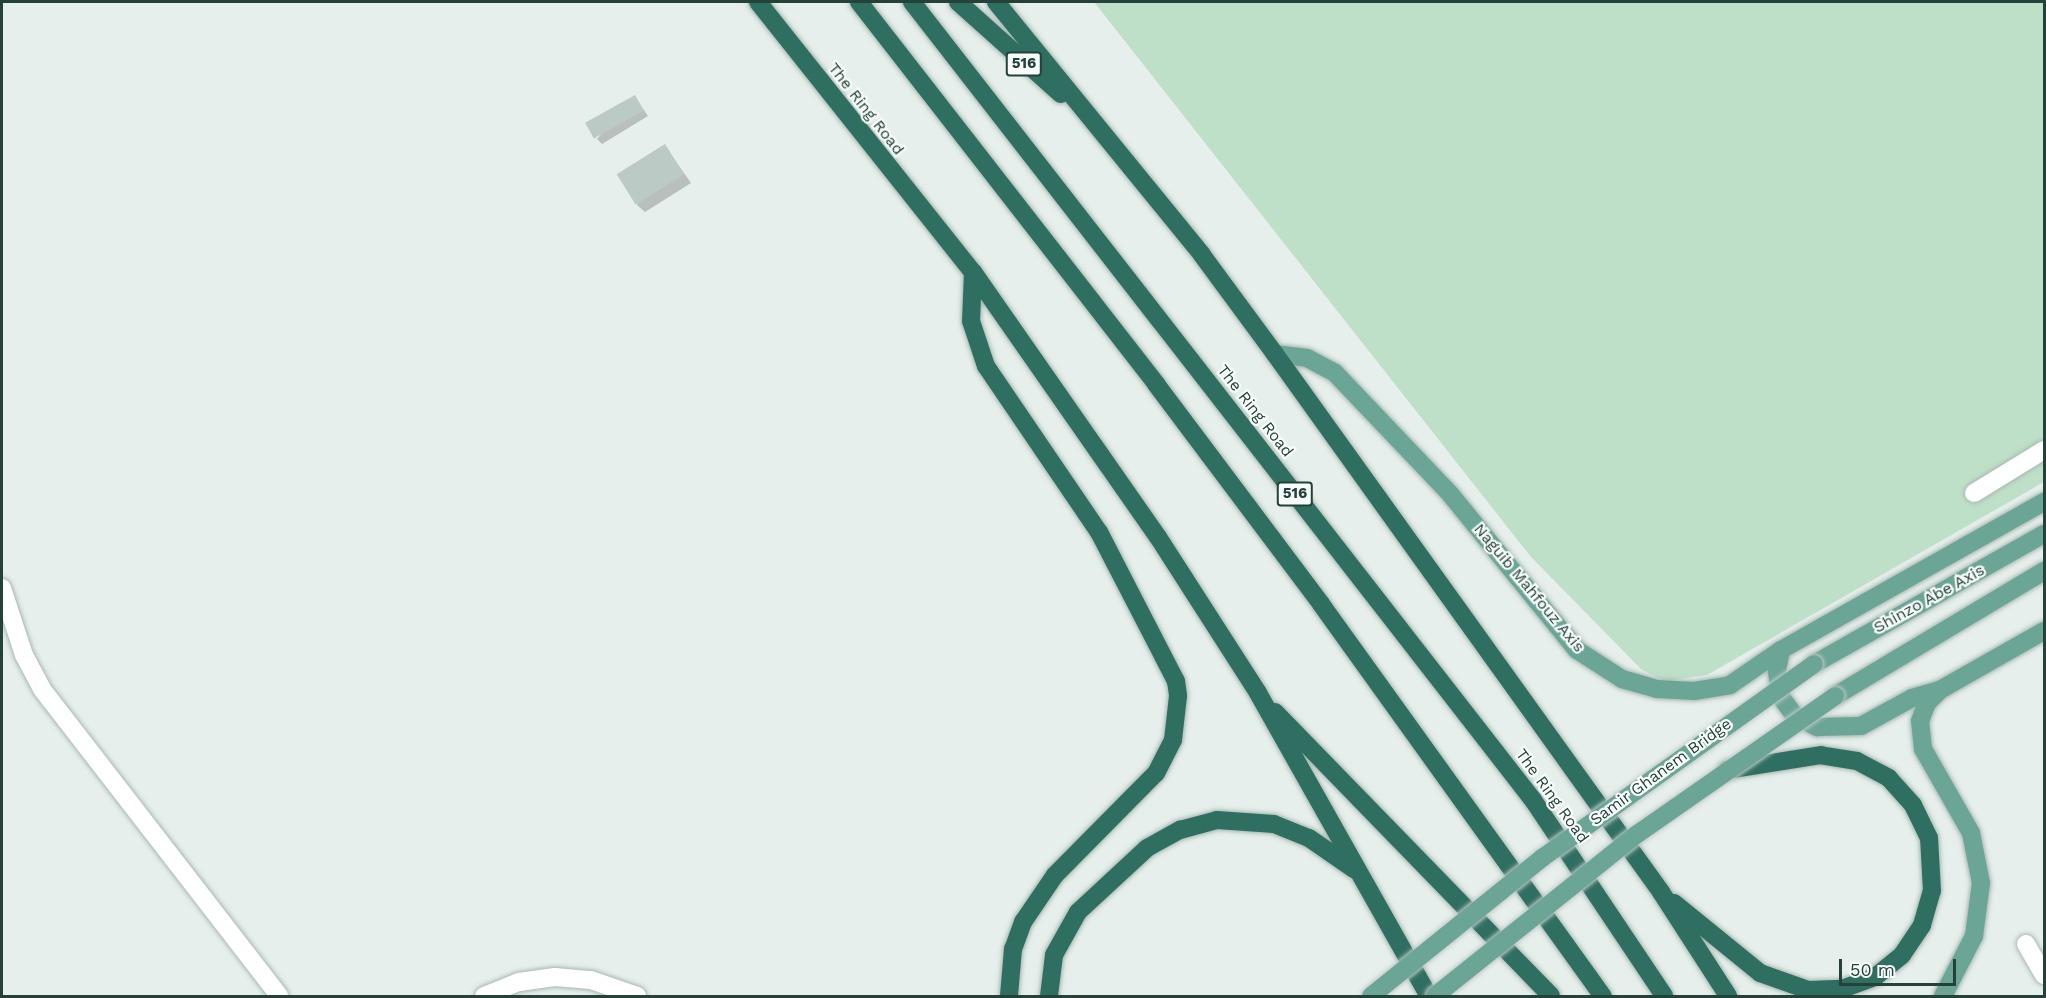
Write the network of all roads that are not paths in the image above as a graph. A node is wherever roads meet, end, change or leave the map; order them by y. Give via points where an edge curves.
1 (758, 2) edge
2 (859, 2) edge
3 (912, 2) edge
4 (958, 2) edge
5 (996, 2) edge
6 (1094, 123) junction
7 (972, 272) junction
8 (1275, 354) junction
9 (2044, 450) edge
10 (1974, 493) dead end
11 (2044, 502) edge
12 (2044, 534) edge
13 (2044, 572) edge
14 (2, 588) edge
15 (2044, 631) edge
16 (1781, 650) junction
17 (1814, 664) joint
18 (1941, 690) junction
19 (1258, 693) junction
20 (1725, 771) junction
21 (1360, 874) junction
22 (1661, 892) junction
23 (2026, 944) dead end
24 (2044, 975) edge
25 (279, 996) edge
26 (484, 996) edge
27 (637, 996) edge
28 (1009, 996) edge
29 (1049, 996) edge
30 (1371, 996) edge
31 (1429, 996) edge
32 (1435, 996) edge
33 (1551, 996) edge
34 (1604, 996) edge
35 (1664, 996) edge
36 (1728, 996) edge
37 (1944, 996) edge

1 - 7 highway, The Ring Road
2 - 34 highway, 516 via 1177,412
3 - 35 highway, The Ring Road / 516 via 1533,800
4 - 6 highway, 516
5 - 6 highway, The Ring Road / 516
6 - 8 highway, The Ring Road / 516 via 1202,255
7 - 19 highway, The Ring Road via 1131,498
7 - 28 highway via 971,321 982,359 1099,532 1176,681 1178,696 1173,740 1156,773 1055,875 1023,922 1013,949
8 - 16 main road, Naguib Mahfouz Axis via 1307,358 1346,384 1451,495 1577,650 1606,671 1648,687 1694,691 1730,685
8 - 22 highway, The Ring Road / 516
9 - 10 street
11 - 16 main road, Naguib Mahfouz Axis
12 - 17 main road, Shinzo Abe Axis
13 - 20 main road, Shinzo Abe Axis, bridge via 1835,696
14 - 25 street via 24,655 42,689
15 - 18 main road
16 - 18 main road via 1777,671 1780,696 1795,716 1817,727 1861,726 1912,698
17 - 30 main road, Samir Ghanem Bridge, bridge via 1551,851 1453,926
18 - 37 main road via 1923,711 1920,740 1971,833 1981,883 1974,936
19 - 21 highway, The Ring Road
19 - 33 highway
20 - 22 highway via 1802,756 1857,761 1888,778 1913,805 1932,855 1932,891 1922,925 1902,956 1875,977 1842,989 1808,990 1774,981 1745,962
20 - 32 main road, bridge via 1548,903
21 - 29 highway via 1309,838 1274,824 1236,819 1180,830 1147,848 1073,919 1054,955
21 - 31 highway, The Ring Road
22 - 36 highway, The Ring Road / 516
23 - 24 street
26 - 27 street via 519,982 555,977 591,980

